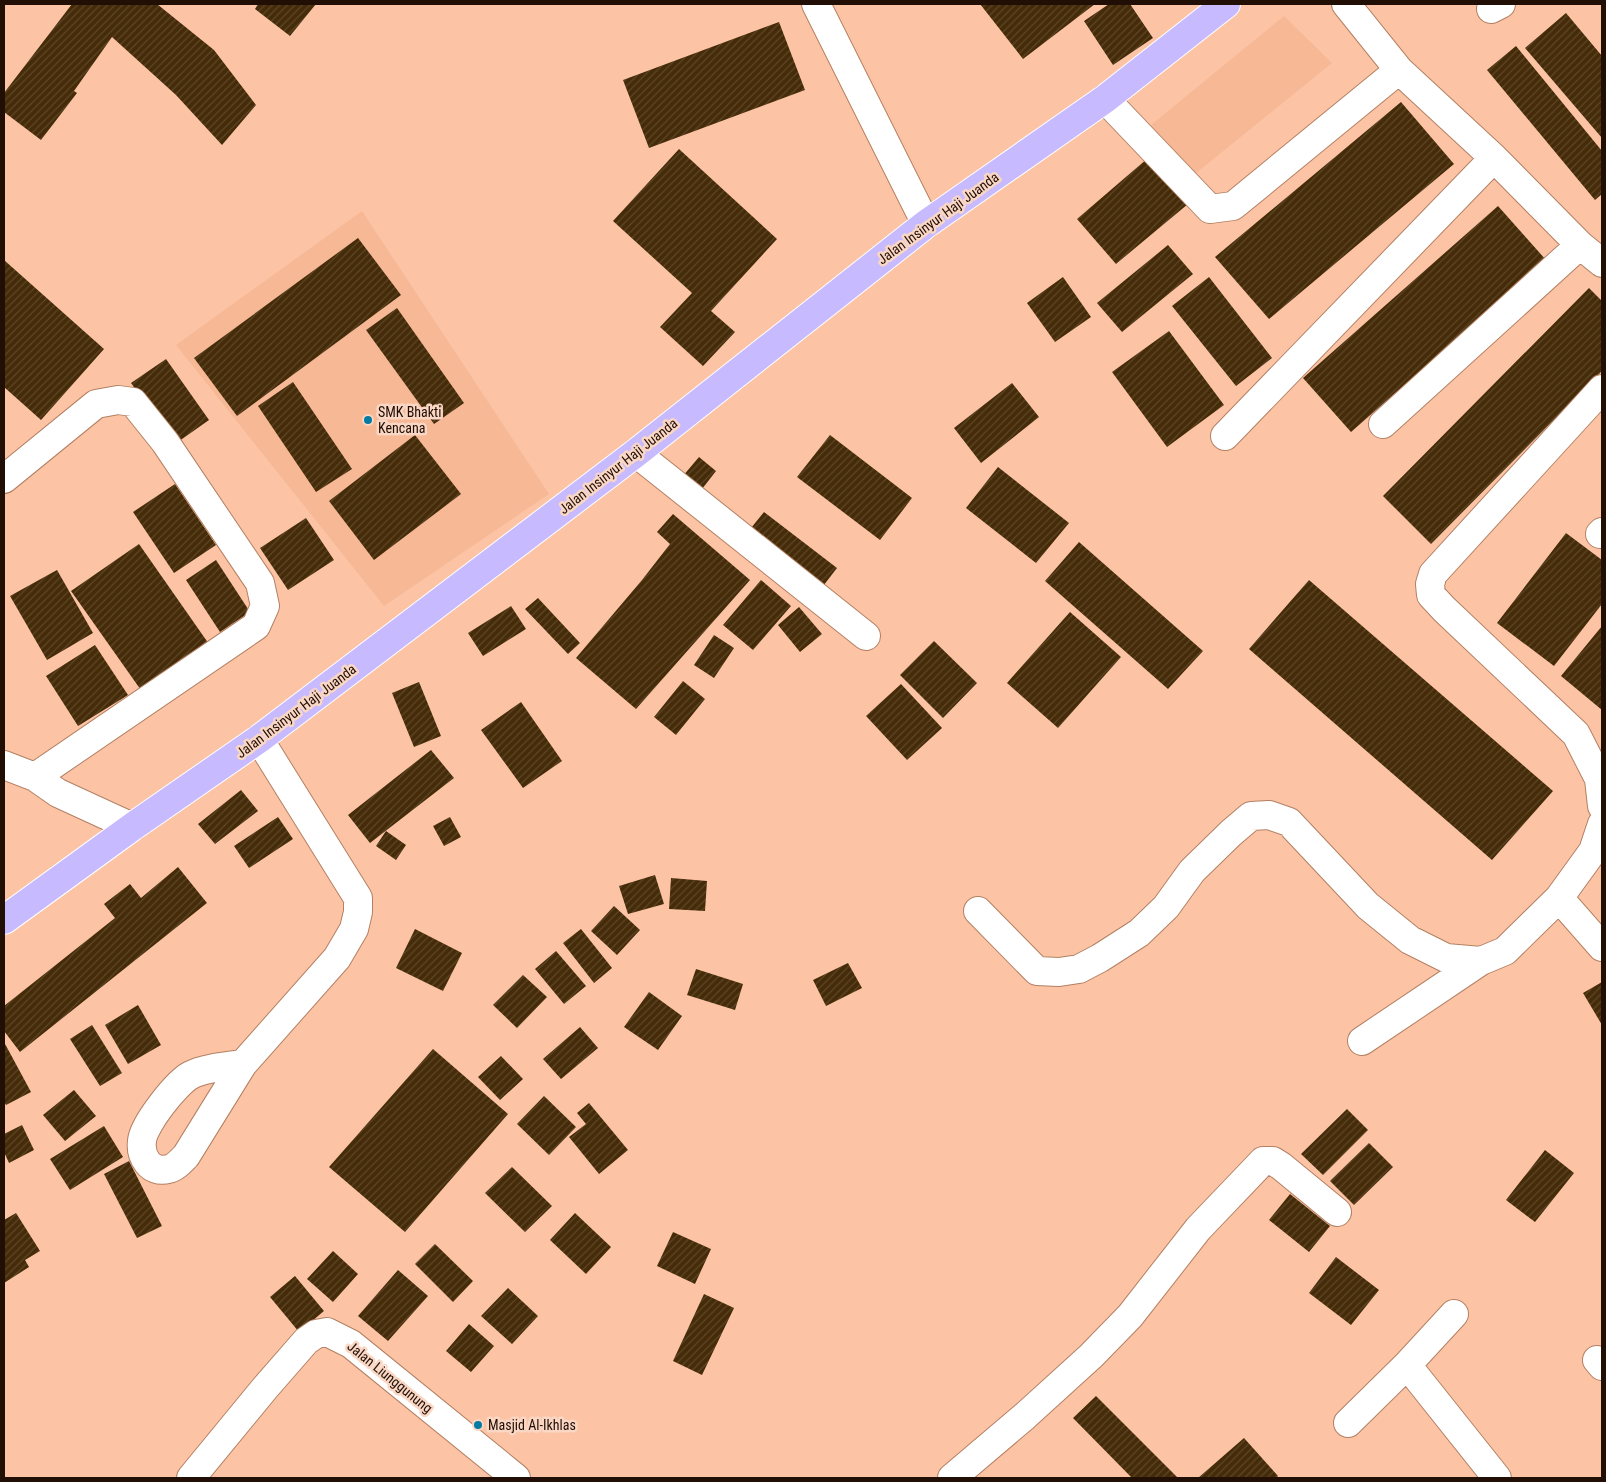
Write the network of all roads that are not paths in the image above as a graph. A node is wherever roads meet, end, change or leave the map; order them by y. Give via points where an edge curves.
1 (816, 4) edge
2 (1226, 4) edge
3 (1346, 4) edge
4 (1399, 70) junction
5 (1105, 99) junction
6 (1494, 158) junction
7 (926, 224) junction
8 (1580, 245) junction
9 (1602, 263) edge
10 (1602, 389) edge
11 (1383, 424) dead end
12 (1224, 436) dead end
13 (636, 453) junction
14 (4, 479) edge
15 (866, 636) dead end
16 (259, 739) junction
17 (4, 765) edge
18 (34, 777) junction
19 (1602, 806) edge
20 (1602, 824) edge
21 (132, 827) junction
22 (1558, 898) junction
23 (978, 911) dead end
24 (4, 920) edge
25 (1602, 947) edge
26 (1481, 961) junction
27 (1362, 1041) dead end
28 (243, 1064) dead end
29 (1336, 1212) dead end
30 (1454, 1314) dead end
31 (1408, 1365) junction
32 (1348, 1422) dead end
33 (191, 1478) edge
34 (516, 1478) edge
35 (952, 1478) edge
36 (1498, 1478) edge

1 - 7 street
2 - 5 main road, Jalan Insinyur Haji Juanda
3 - 4 street
4 - 5 street via 1233,206 1210,209
4 - 6 street
5 - 7 main road, Jalan Insinyur Haji Juanda
6 - 8 street
6 - 12 street
7 - 13 main road, Jalan Insinyur Haji Juanda
8 - 9 street
8 - 11 street
10 - 19 street via 1433,574 1430,584 1431,595 1444,609 1576,734 1600,779
13 - 15 street
13 - 16 main road, Jalan Insinyur Haji Juanda
14 - 18 street via 96,404 118,400 132,402 165,442 260,584 264,606 256,626
16 - 21 main road, Jalan Insinyur Haji Juanda
16 - 28 street via 358,898 358,912 354,929 337,958
17 - 18 street
18 - 21 street via 58,793
20 - 22 street via 1593,851
21 - 24 main road, Jalan Insinyur Haji Juanda
22 - 25 street
22 - 26 street via 1505,951
23 - 26 street via 1037,971 1059,972 1079,968 1139,934 1166,908 1192,871 1231,833 1252,816 1269,815 1289,822 1368,906 1410,940 1446,958
26 - 27 street
29 - 35 street via 1281,1166 1273,1161 1263,1161 1198,1229 1130,1316 1091,1356
30 - 31 street
31 - 32 street
31 - 36 street
33 - 34 street, Jalan Liunggunung via 306,1341 327,1332 351,1344

